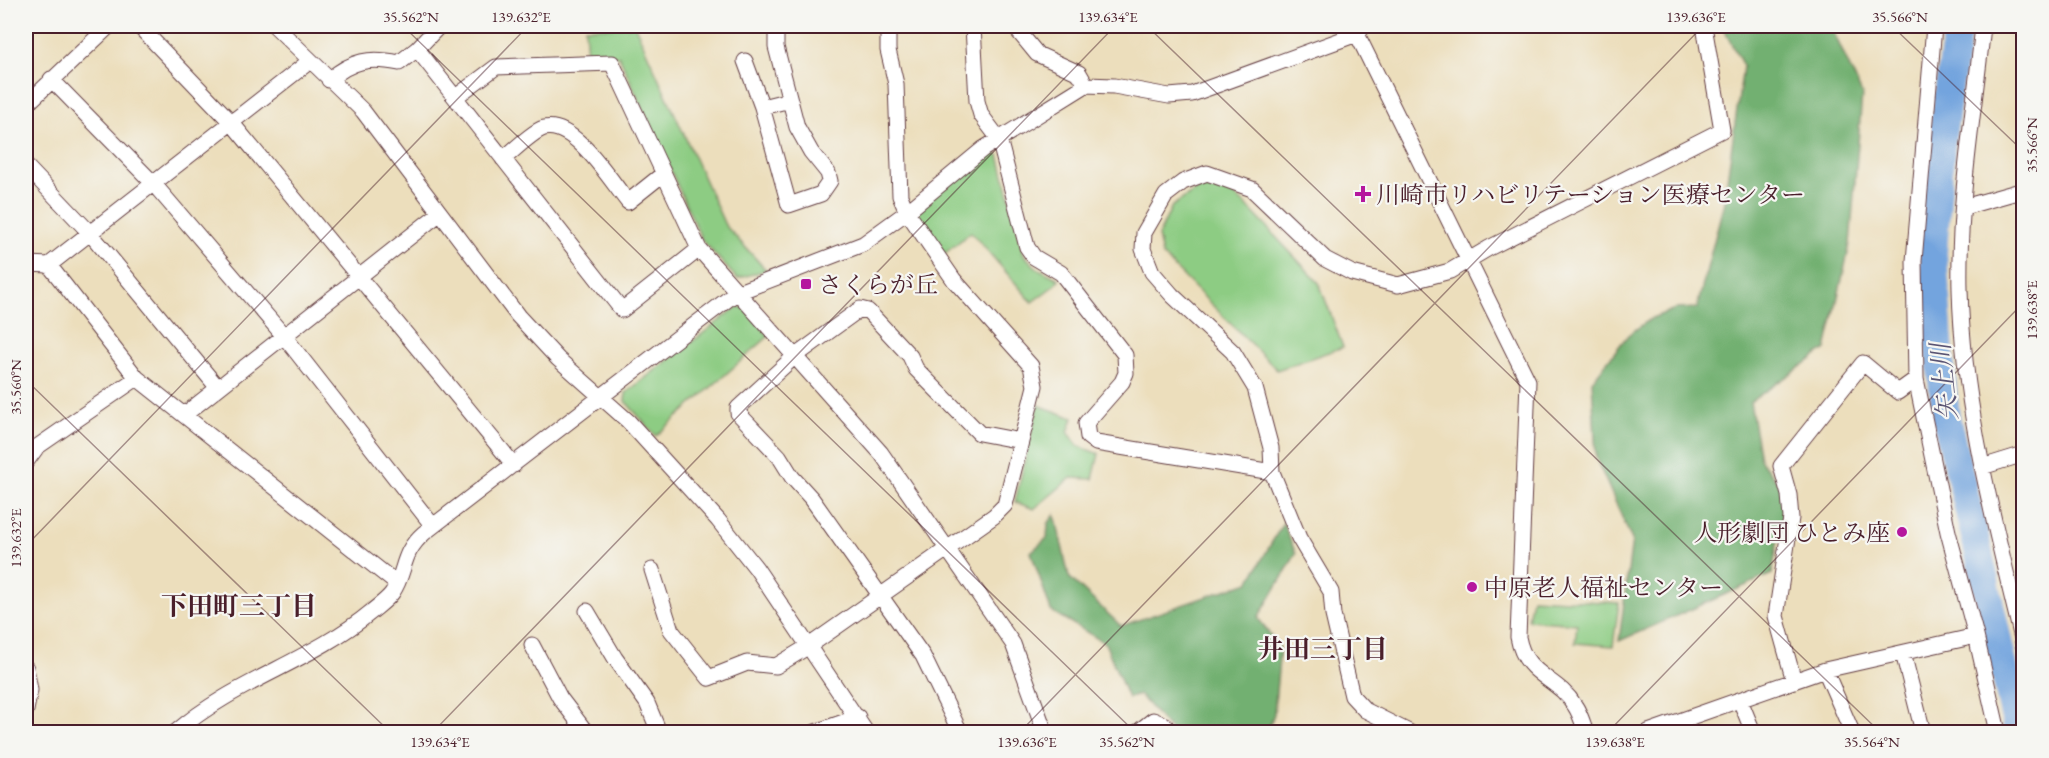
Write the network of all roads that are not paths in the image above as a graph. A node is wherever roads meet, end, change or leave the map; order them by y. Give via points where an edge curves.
1 (109, 26) edge
2 (139, 26) edge
3 (276, 26) edge
4 (439, 26) edge
5 (776, 26) edge
6 (888, 26) edge
7 (974, 26) edge
8 (1014, 26) edge
9 (1704, 26) edge
10 (1934, 26) edge
11 (1983, 26) edge
12 (1360, 30) edge
13 (417, 48) junction
14 (310, 61) junction
15 (745, 61) dead end
16 (51, 79) junction
17 (330, 80) junction
18 (1086, 85) junction
19 (457, 96) junction
20 (790, 100) junction
21 (26, 105) edge
22 (762, 107) junction
23 (231, 123) junction
24 (999, 139) junction
25 (503, 159) junction
26 (26, 166) edge
27 (663, 174) junction
28 (152, 182) junction
29 (2024, 190) edge
30 (1964, 207) junction
31 (907, 212) junction
32 (440, 213) junction
33 (90, 233) junction
34 (699, 249) junction
35 (1470, 260) junction
36 (26, 261) edge
37 (49, 265) junction
38 (360, 276) junction
39 (736, 293) junction
40 (284, 336) junction
41 (794, 357) junction
42 (137, 378) junction
43 (1916, 379) junction
44 (218, 388) junction
45 (602, 396) junction
46 (184, 415) junction
47 (1021, 441) junction
48 (2022, 457) edge
49 (26, 462) edge
50 (514, 465) junction
51 (1982, 467) junction
52 (1272, 472) junction
53 (434, 526) junction
54 (948, 550) junction
55 (652, 570) dead end
56 (396, 583) junction
57 (880, 596) junction
58 (587, 611) dead end
59 (2021, 620) edge
60 (1976, 636) junction
61 (532, 645) dead end
62 (809, 646) junction
63 (2024, 647) edge
64 (1903, 653) junction
65 (26, 668) edge
66 (1825, 670) junction
67 (1794, 681) junction
68 (1740, 700) junction
69 (26, 710) edge
70 (858, 717) junction
71 (1673, 728) edge
72 (176, 732) edge
73 (586, 732) edge
74 (659, 732) edge
75 (815, 732) edge
76 (866, 732) edge
77 (960, 732) edge
78 (1045, 732) edge
79 (1138, 732) edge
80 (1169, 732) edge
81 (1409, 732) edge
82 (1586, 732) edge
83 (1648, 732) edge
84 (1753, 732) edge
85 (1852, 732) edge
86 (1923, 732) edge
87 (1998, 732) edge

1 - 16 street
2 - 23 street
3 - 14 street
4 - 13 street
5 - 20 street via 776,48
6 - 31 street via 888,50 896,84 900,196
7 - 24 street via 977,101 981,115
8 - 18 street via 1037,54 1079,73
9 - 35 street via 1722,130
10 - 43 street via 1914,261
11 - 30 street
12 - 18 street via 1192,94 1169,96
12 - 35 street
13 - 17 street via 399,63 376,58 344,67
13 - 19 street
14 - 17 street
14 - 23 street
15 - 22 street
16 - 21 street
16 - 28 street
17 - 32 street via 363,111
18 - 24 street
19 - 25 street
19 - 27 street via 496,67 612,63
20 - 22 street
20 - 22 street via 797,127 830,181 821,194 789,205
23 - 28 street
23 - 38 street
24 - 31 street
24 - 52 street via 1027,247 1034,257 1061,273 1125,355 1122,382 1086,423 1088,437 1095,443
25 - 27 street via 543,128 558,128 575,136 628,202
25 - 34 street via 622,310
26 - 33 street
27 - 34 street
28 - 33 street
28 - 40 street
29 - 30 street
30 - 51 street via 1960,287 1964,351
31 - 39 street via 863,244
31 - 47 street via 954,280 1031,366 1035,386
32 - 38 street
32 - 45 street via 518,316 558,359
33 - 37 street
33 - 44 street
34 - 39 street
35 - 52 street via 1450,271 1398,285 1376,281 1325,259 1252,189 1232,179 1207,173 1183,182 1166,195 1144,233 1143,249 1152,272 1233,352 1255,388 1271,448
35 - 82 street via 1528,381 1518,637 1521,654 1531,668 1565,694
36 - 37 street
37 - 42 street
38 - 40 street
38 - 50 street
39 - 41 street
39 - 45 street
40 - 44 street
40 - 53 street
41 - 47 street via 860,309 868,311 910,356 916,369 979,433
41 - 54 street via 881,453
41 - 57 street via 738,408 738,413 779,456
42 - 46 street
42 - 49 street via 37,447
43 - 60 street via 1948,532
43 - 67 street via 1898,393 1863,363 1781,466 1791,518 1776,616
44 - 46 street
45 - 50 street
45 - 62 street via 718,520
46 - 56 street
47 - 54 street via 1005,505
48 - 51 street
50 - 53 street
51 - 59 street via 1992,521
52 - 81 street via 1299,538 1331,592 1352,696 1365,710
53 - 56 street via 411,545
54 - 57 street
54 - 78 street via 1013,644
55 - 62 street via 671,630 709,678 747,663 776,666
56 - 72 street via 372,611 339,636 201,710
57 - 62 street
57 - 77 street via 923,656
58 - 74 street via 647,704
59 - 63 street
60 - 64 street
60 - 87 street
61 - 73 street via 560,698
62 - 70 street
64 - 66 street
64 - 86 street
65 - 69 street via 30,690
66 - 67 street
66 - 85 street
67 - 68 street
68 - 71 street
68 - 84 street
70 - 75 street
70 - 76 street
71 - 83 street
79 - 80 street via 1154,720

